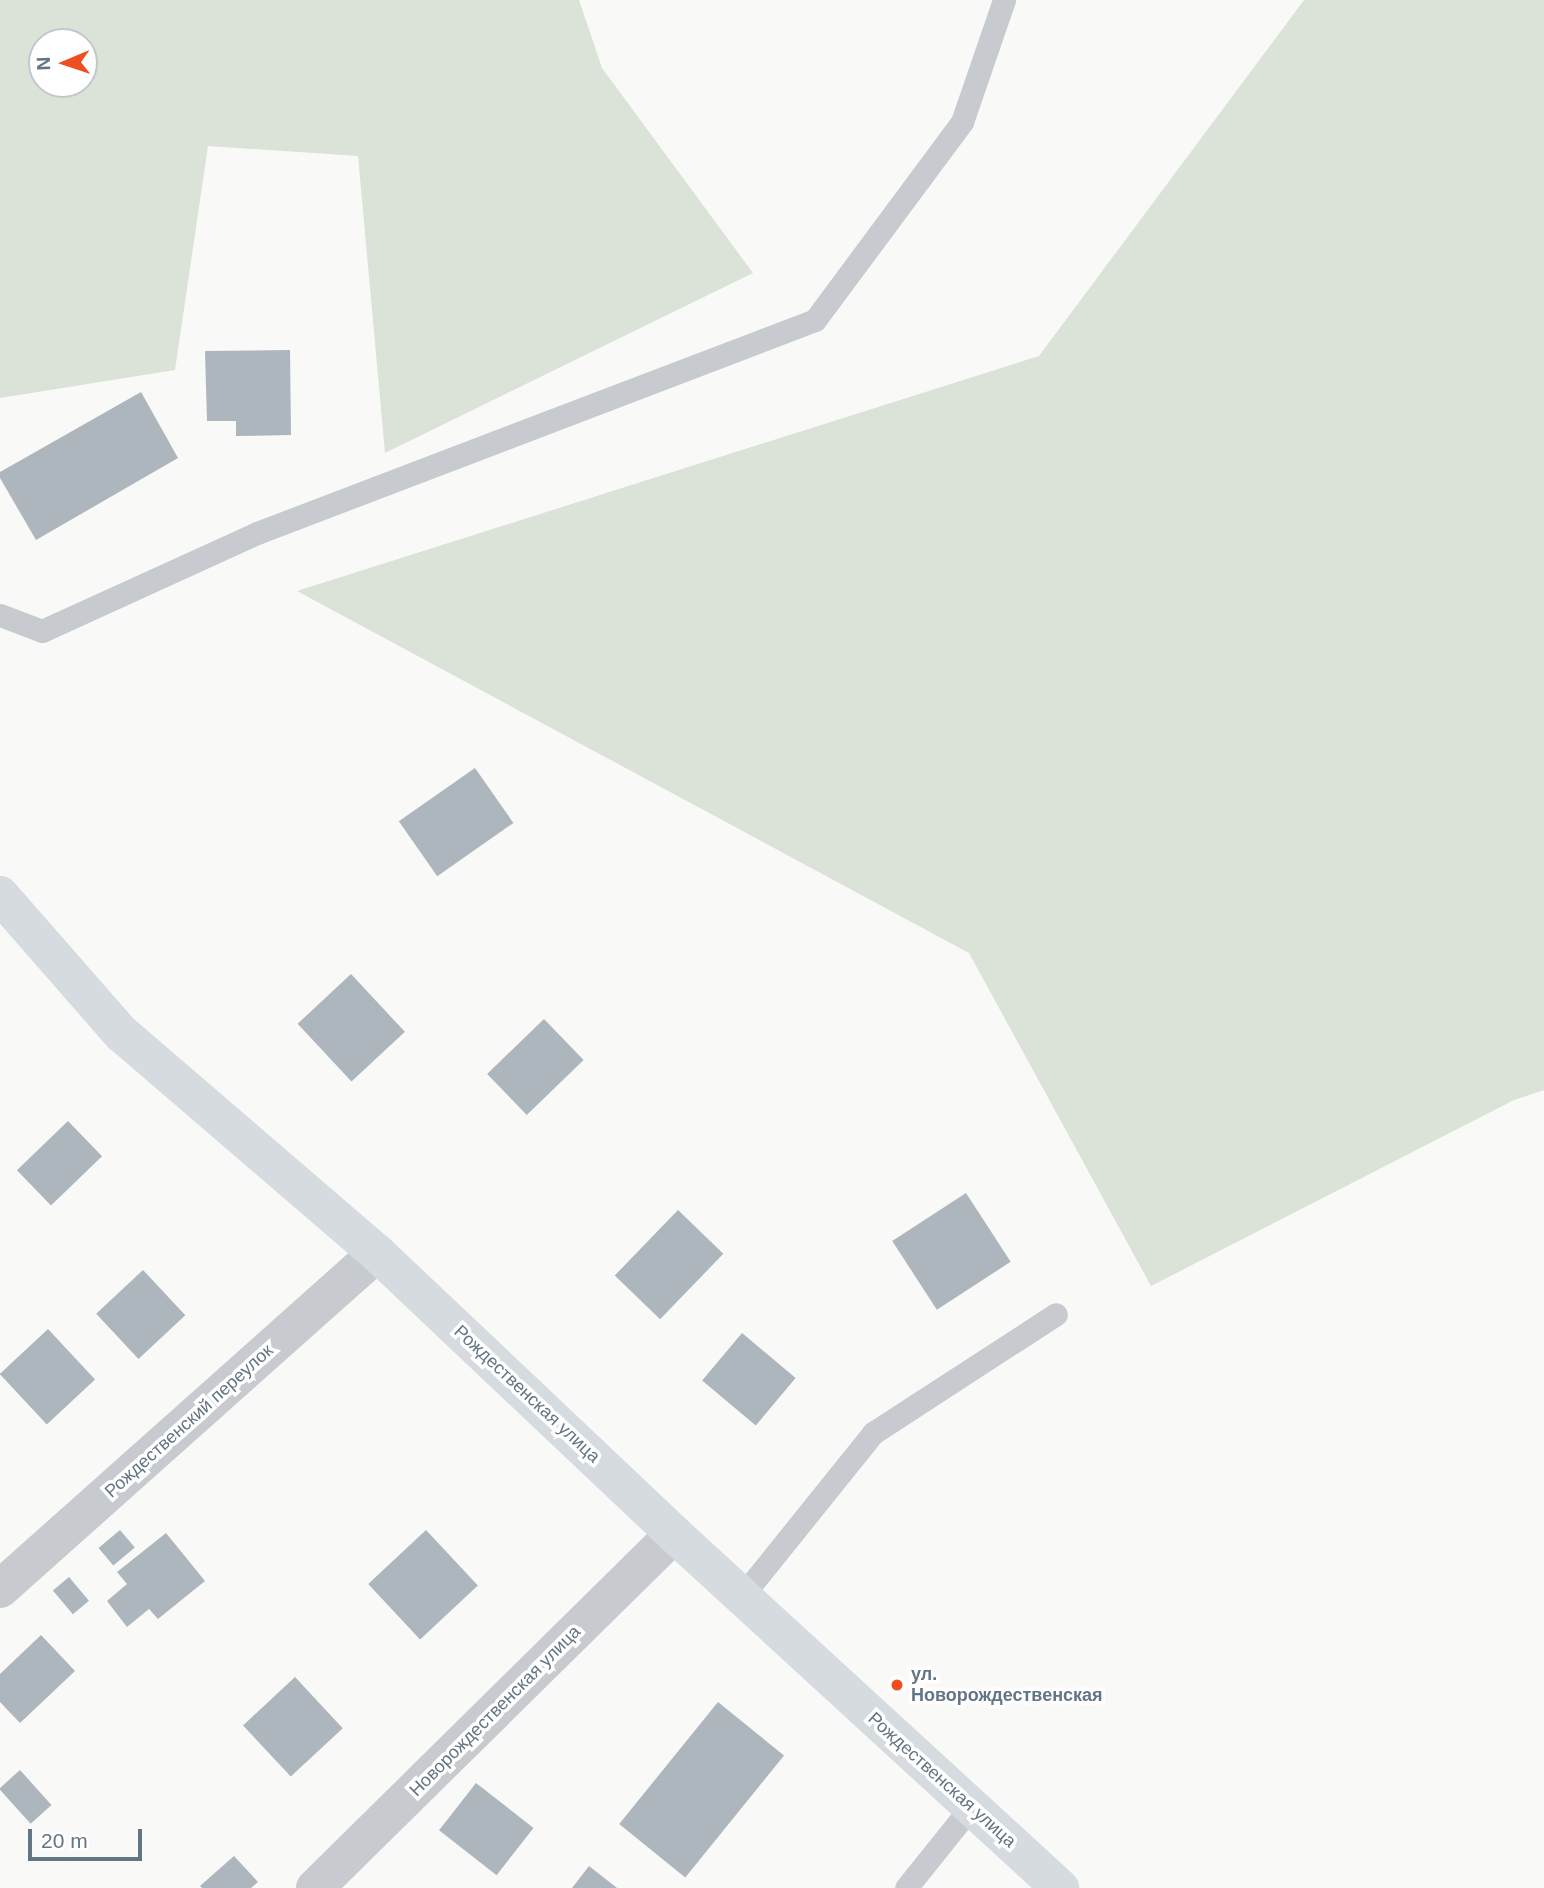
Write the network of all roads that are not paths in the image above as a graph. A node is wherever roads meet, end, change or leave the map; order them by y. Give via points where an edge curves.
1 (1004, 0) edge
2 (0, 615) edge
3 (0, 895) edge
4 (377, 1253) junction
5 (1056, 1314) dead end
6 (674, 1534) junction
7 (0, 1589) edge
8 (741, 1596) junction
9 (971, 1807) junction
10 (315, 1888) edge
11 (906, 1888) edge
12 (1060, 1888) edge

1 - 2 lane via 962,122 815,320 257,533 42,631
3 - 4 street, Рождественская улица via 121,1033
4 - 6 street, Рождественская улица
4 - 7 street, Рождественский переулок
5 - 8 lane via 873,1433
6 - 8 street, Рождественская улица
6 - 10 street, Новорождественская улица
8 - 9 street, Рождественская улица
9 - 11 lane
9 - 12 street, Рождественская улица

